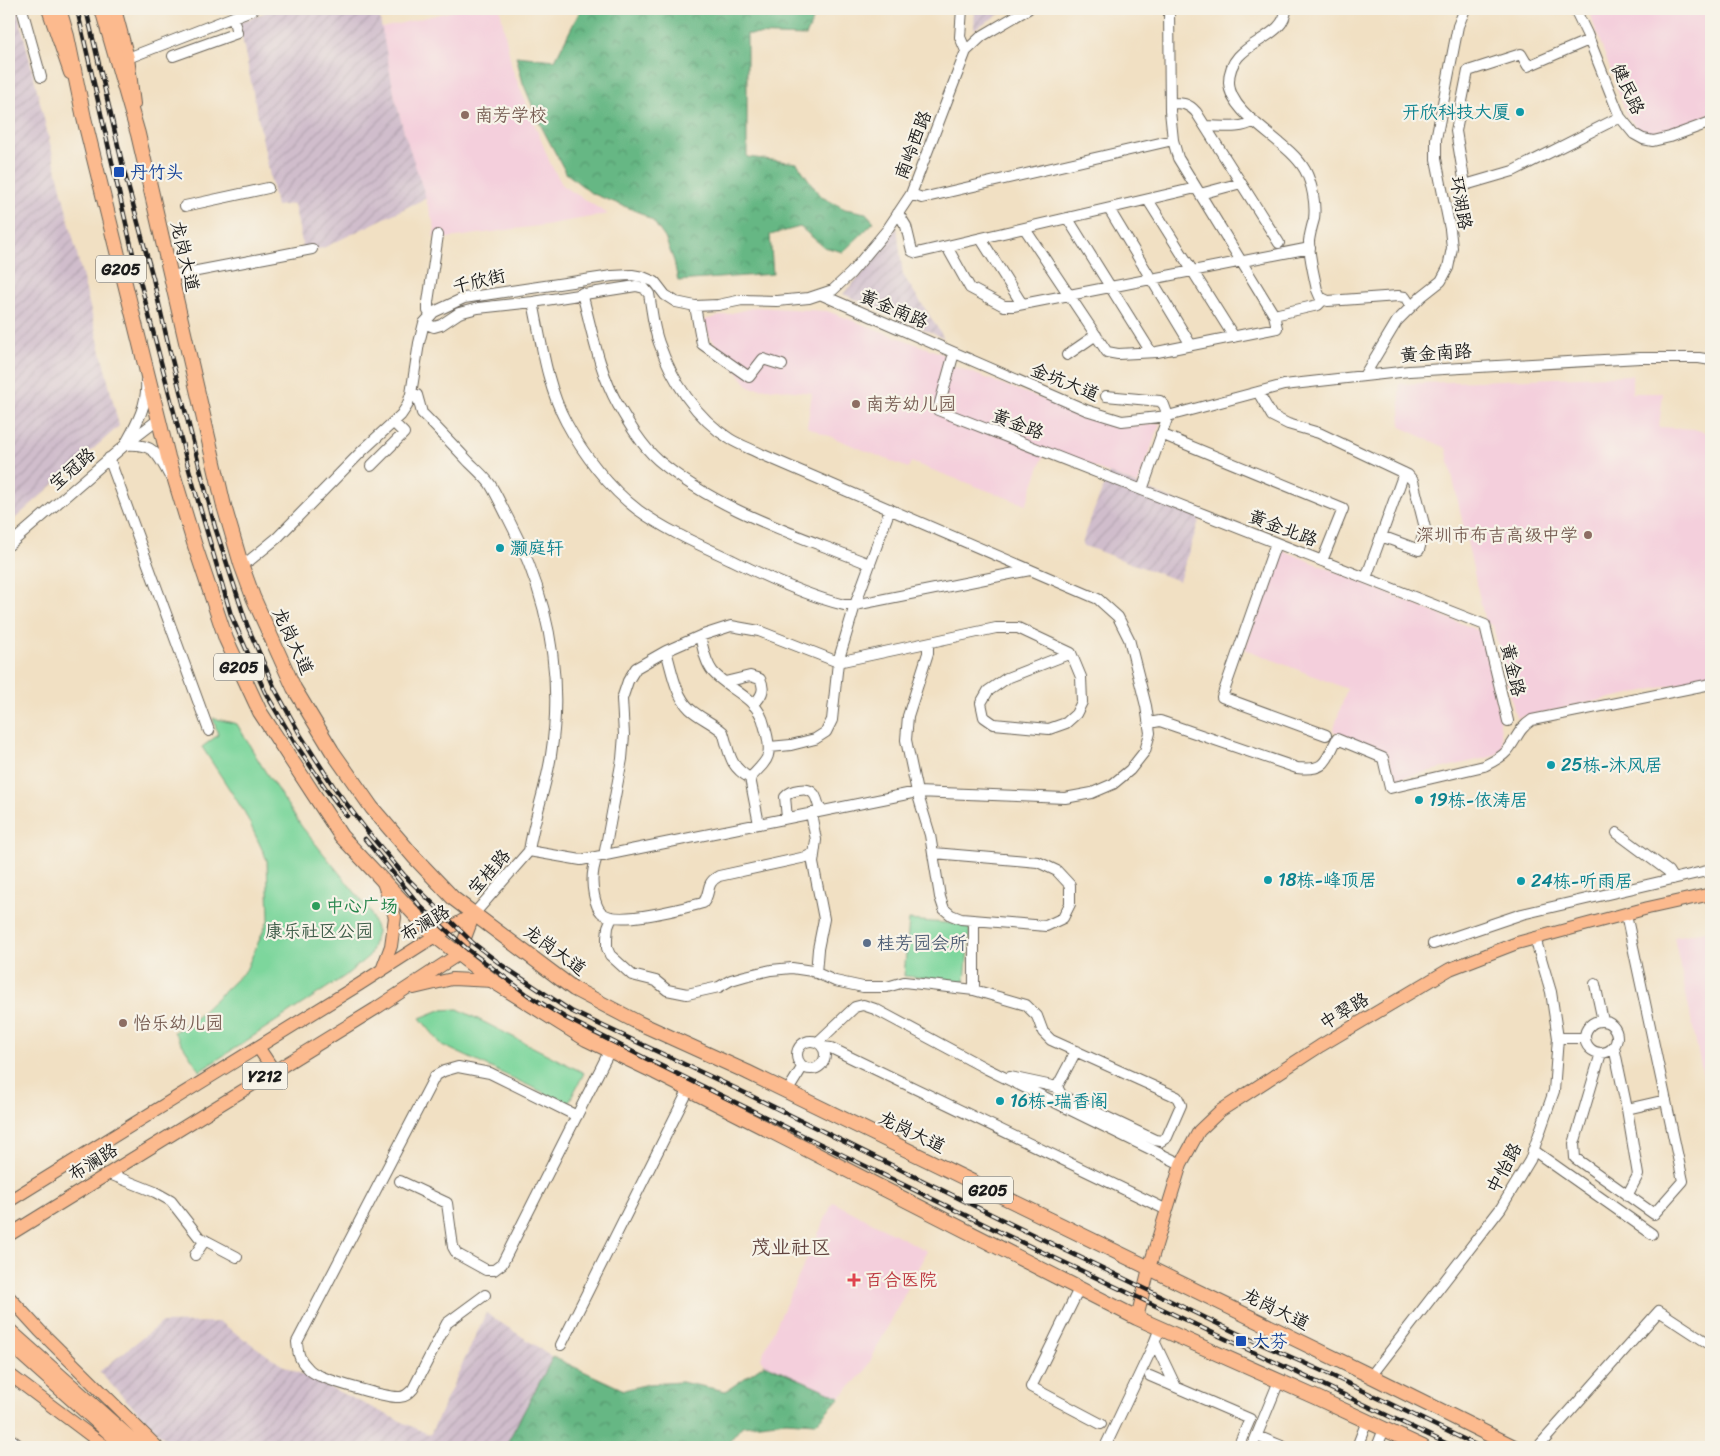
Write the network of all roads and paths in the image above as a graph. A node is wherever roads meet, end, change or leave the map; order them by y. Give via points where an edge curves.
1 (22, 9) edge
2 (48, 9) edge
3 (59, 9) edge
4 (102, 9) edge
5 (115, 9) edge
6 (254, 9) edge
7 (962, 9) edge
8 (1028, 9) edge
9 (1169, 9) edge
10 (1286, 9) edge
11 (1575, 9) edge
12 (1464, 10) edge
13 (233, 17) junction
14 (1589, 40) junction
15 (966, 51) junction
16 (173, 56) dead end
17 (128, 58) junction
18 (41, 77) dead end
19 (1170, 103) junction
20 (1620, 117) junction
21 (84, 118) junction
22 (1254, 121) junction
23 (1711, 122) edge
24 (1205, 126) junction
25 (138, 134) junction
26 (1173, 140) junction
27 (1241, 183) junction
28 (268, 188) dead end
29 (1198, 191) junction
30 (911, 194) junction
31 (1148, 200) junction
32 (185, 206) dead end
33 (1109, 209) junction
34 (898, 213) junction
35 (1068, 218) junction
36 (1025, 229) junction
37 (438, 235) dead end
38 (981, 239) junction
39 (1279, 244) dead end
40 (947, 247) junction
41 (1310, 248) junction
42 (312, 249) dead end
43 (1240, 260) junction
44 (1192, 270) junction
45 (171, 276) junction
46 (1151, 278) junction
47 (1110, 286) junction
48 (582, 293) junction
49 (822, 295) junction
50 (1069, 295) junction
51 (1323, 300) junction
52 (533, 302) junction
53 (1022, 304) junction
54 (694, 306) junction
55 (1412, 306) junction
56 (431, 315) junction
57 (1274, 315) junction
58 (424, 323) junction
59 (1096, 335) junction
60 (1234, 337) junction
61 (1191, 345) junction
62 (954, 352) junction
63 (1151, 352) junction
64 (142, 353) junction
65 (1067, 355) dead end
66 (1711, 360) edge
67 (782, 365) dead end
68 (1364, 376) junction
69 (1258, 392) junction
70 (411, 394) junction
71 (1106, 396) dead end
72 (1168, 416) junction
73 (159, 419) junction
74 (393, 422) junction
75 (1161, 434) junction
76 (125, 445) junction
77 (109, 458) junction
78 (371, 466) dead end
79 (1404, 473) junction
80 (1142, 490) junction
81 (179, 493) junction
82 (890, 509) junction
83 (1381, 536) junction
84 (1276, 543) junction
85 (9, 545) edge
86 (1322, 561) junction
87 (241, 564) junction
88 (869, 564) junction
89 (1031, 570) junction
90 (1366, 578) junction
91 (854, 606) junction
92 (1486, 625) joint
93 (700, 636) junction
94 (928, 643) junction
95 (666, 651) junction
96 (1071, 653) junction
97 (838, 662) junction
98 (724, 682) junction
99 (1711, 684) edge
100 (753, 705) junction
101 (1508, 722) dead end
102 (1149, 723) junction
103 (209, 732) dead end
104 (1326, 735) dead end
105 (770, 747) junction
106 (750, 778) junction
107 (916, 792) junction
108 (815, 812) junction
109 (787, 818) junction
110 (759, 824) junction
111 (1617, 833) dead end
112 (529, 851) junction
113 (934, 852) junction
114 (814, 853) junction
115 (600, 856) junction
116 (1711, 870) edge
117 (1673, 879) junction
118 (383, 882) junction
119 (1711, 894) edge
120 (474, 914) junction
121 (1626, 914) junction
122 (612, 917) junction
123 (974, 920) junction
124 (435, 936) junction
125 (1535, 938) junction
126 (1433, 944) dead end
127 (459, 954) junction
128 (382, 970) junction
129 (816, 973) junction
130 (493, 981) junction
131 (1595, 984) dead end
132 (974, 990) junction
133 (402, 991) junction
134 (1603, 1021) junction
135 (1558, 1038) junction
136 (1585, 1038) junction
137 (820, 1045) junction
138 (1614, 1046) junction
139 (258, 1047) junction
140 (610, 1050) junction
141 (1076, 1051) junction
142 (1601, 1053) junction
143 (803, 1066) junction
144 (274, 1071) junction
145 (995, 1073) junction
146 (1057, 1087) junction
147 (689, 1089) junction
148 (787, 1092) junction
149 (1666, 1100) junction
150 (1627, 1109) junction
151 (577, 1116) junction
152 (1534, 1150) junction
153 (1181, 1164) junction
154 (57, 1170) junction
155 (107, 1173) junction
156 (400, 1181) dead end
157 (9, 1194) edge
158 (70, 1196) junction
159 (1627, 1196) junction
160 (9, 1201) edge
161 (1167, 1210) junction
162 (1652, 1234) dead end
163 (9, 1235) edge
164 (205, 1240) junction
165 (9, 1243) edge
166 (195, 1255) dead end
167 (237, 1256) dead end
168 (1149, 1268) junction
169 (1079, 1289) junction
170 (485, 1295) dead end
171 (9, 1297) edge
172 (1137, 1318) junction
173 (1160, 1328) junction
174 (9, 1329) edge
175 (1154, 1342) junction
176 (9, 1344) edge
177 (561, 1345) dead end
178 (1711, 1345) edge
179 (9, 1374) edge
180 (1150, 1376) dead end
181 (1371, 1376) junction
182 (1279, 1381) junction
183 (1176, 1387) junction
184 (1367, 1421) junction
185 (1101, 1424) dead end
186 (1384, 1429) junction
187 (1257, 1436) junction
188 (122, 1441) edge
189 (9, 1442) edge
190 (21, 1447) edge
191 (106, 1447) edge
192 (142, 1447) edge
193 (157, 1447) edge
194 (1105, 1447) edge
195 (1238, 1447) edge
196 (1252, 1447) edge
197 (1284, 1447) edge
198 (1357, 1447) edge
199 (1377, 1447) edge
200 (1423, 1447) edge
201 (1514, 1447) edge
202 (1538, 1447) edge

1 - 18 street
2 - 21 main road
3 - 21 highway, G205
4 - 25 highway, 龙岗大道 / G205
5 - 17 main road
6 - 13 street
7 - 15 street via 960,37
8 - 15 street, 南岭西路 via 982,36
9 - 19 street
10 - 22 street via 1280,26 1247,48 1232,64 1230,93 1244,114
11 - 14 street, 健民路
12 - 55 street, 环湖路 via 1436,138 1436,158 1452,248 1448,268 1441,281
13 - 16 street via 237,32
13 - 17 street
14 - 20 street, 健民路
14 - 20 street via 1528,66 1521,54 1468,72 1456,131 1465,185 1513,172
15 - 30 street, 南岭西路
17 - 25 main road
19 - 24 street via 1190,105
19 - 26 street
20 - 23 street, 健民路 via 1634,134 1652,141
21 - 64 highway, G205
22 - 24 street via 1240,126
22 - 41 street via 1295,156 1305,172 1314,204
24 - 27 street
25 - 45 highway, 龙岗大道 / G205
26 - 29 street via 1178,158
26 - 30 street via 922,198
27 - 29 street
27 - 39 street
28 - 32 street
29 - 31 street
29 - 43 street
30 - 34 street, 南岭西路
31 - 33 street
31 - 44 street
33 - 35 street
33 - 46 street
34 - 40 street via 906,226 912,251 917,253
34 - 49 street, 南岭西路 via 851,273 833,290
35 - 36 street
35 - 47 street
36 - 38 street
36 - 50 street
37 - 56 street via 428,302
38 - 40 street
38 - 53 street
40 - 53 street via 970,288 1004,306
41 - 43 street
41 - 51 street via 1318,294
42 - 45 street
43 - 44 street
43 - 57 street
44 - 46 street
44 - 60 street
45 - 87 highway, 龙岗大道 / G205 via 224,506
46 - 47 street
46 - 61 street
47 - 50 street
47 - 63 street
48 - 52 street
48 - 82 street via 636,286 644,288 649,294 658,341 671,372 706,420 730,439 761,454
48 - 88 street via 602,368 617,404 634,432 657,459 686,481 745,513
49 - 54 street, 千欣街
49 - 62 street, 黄金南路
50 - 53 street
50 - 59 street
51 - 55 street via 1398,296 1405,297
51 - 57 street via 1318,306
52 - 58 street via 478,308 459,313 434,327
52 - 91 street via 551,382 565,421 584,453 616,490 637,509 692,541 781,584
54 - 56 street, 千欣街 via 676,302 665,295 655,282 632,275 576,280 464,298
54 - 67 street via 702,344 749,377 762,359
55 - 68 street, 环湖路 via 1396,321
56 - 58 street, 千欣街
57 - 60 street via 1277,328
58 - 70 street, 千欣街
59 - 63 street via 1107,352
59 - 65 street
60 - 61 street
61 - 63 street
62 - 72 street, 金坑大道 via 1086,410 1122,421
62 - 80 street, 黄金路 via 938,410
64 - 73 highway, G205
64 - 76 street via 146,388 144,404
66 - 68 street, 黄金南路 via 1640,358
68 - 69 street, 黄金南路 via 1284,385
69 - 72 street, 黄金南路
69 - 79 street via 1272,416 1319,433
70 - 74 street, 千欣街 via 402,415
70 - 112 street via 419,398 422,413 489,483 520,542 545,610 552,646 555,719 544,791
71 - 72 street via 1160,401
72 - 75 street
73 - 76 street, 宝冠路
73 - 81 highway, G205
74 - 78 street via 404,433
74 - 87 street, 千欣街 via 277,538
75 - 80 street
75 - 86 street via 1343,509
76 - 77 street, 宝冠路
76 - 81 street via 140,444 158,454
77 - 85 street, 宝冠路
77 - 103 street
79 - 83 street
79 - 83 street via 1413,481 1425,528 1419,550
80 - 84 street, 黄金北路
81 - 118 highway, G205 via 226,639 260,712 341,836
82 - 88 street
82 - 89 street
83 - 90 street
84 - 86 street, 黄金北路
84 - 104 street via 1222,697
86 - 90 street, 黄金北路
87 - 120 highway, 龙岗大道 / G205 via 294,688 332,751 372,808 415,858
88 - 91 street
89 - 91 street
89 - 102 street via 1098,599 1118,617 1129,639
90 - 92 street, 黄金北路
91 - 97 street
92 - 101 street, 黄金路
93 - 95 street
93 - 97 street via 731,626 740,627
93 - 98 street via 707,661
94 - 96 street via 996,628 1018,628
94 - 97 street
94 - 107 street via 928,653 906,728
95 - 106 street via 683,702 723,732 734,766
95 - 115 street via 636,668 622,699 622,759
96 - 96 street via 1007,678 988,691 981,703 984,717 994,724 1049,730 1066,723 1082,702 1081,678
97 - 105 street via 832,720 826,732 804,742
98 - 100 street
98 - 100 street via 750,676 760,679 763,693
99 - 102 street via 1532,720 1523,726 1506,752 1484,766 1390,788 1384,758 1336,739 1319,768 1297,768 1160,721
100 - 105 street via 761,716
102 - 107 street via 1145,751 1130,770 1113,784 1092,794 1065,798
105 - 106 street via 767,760
106 - 110 street
107 - 108 street
107 - 113 street
108 - 109 street
108 - 109 street via 816,795 813,792 808,789 789,792 785,797
108 - 114 street
109 - 110 street
110 - 115 street
111 - 117 street via 1668,871
112 - 115 street via 581,860
112 - 120 street, 宝桂路
113 - 123 street via 944,908 961,919
113 - 123 street via 1038,862 1057,871 1070,885 1070,904 1063,918 1046,926
114 - 122 street via 719,876 712,880 703,903 632,918
114 - 129 street via 824,919
115 - 122 street via 592,870 592,885 601,912
116 - 117 street
117 - 126 street via 1522,914
118 - 124 highway, G205
118 - 128 main road via 395,917 391,946
119 - 121 main road, 中翠路
120 - 124 main road, 布澜路 / Y212
120 - 127 main road, 布澜路
120 - 148 highway, 龙岗大道 / G205 via 574,989
121 - 125 main road, 中翠路
121 - 149 street
122 - 129 street via 607,938 610,955 632,975 656,982 667,990 695,993 771,970 792,968
123 - 132 street
124 - 127 highway, G205
124 - 128 main road, 布澜路 / Y212
125 - 135 street, 中怡路 via 1551,992
125 - 153 main road, 中翠路 via 1450,969 1320,1046 1220,1111 1199,1131
127 - 130 highway, G205
127 - 133 main road, 布澜路 / Y212
128 - 139 main road, 布澜路 / Y212
129 - 132 street via 863,987 887,987 904,982
130 - 133 main road via 452,978
130 - 140 highway, G205 via 586,1039
131 - 134 street
132 - 141 street via 1026,1005 1037,1016 1043,1032 1051,1040
133 - 144 main road, 布澜路 / Y212
134 - 136 street via 1592,1023
134 - 138 street via 1610,1023 1615,1030
135 - 136 street
135 - 152 street, 中怡路 via 1554,1091
136 - 142 street via 1590,1050
137 - 143 street via 825,1056 821,1065 813,1069
137 - 143 street via 811,1040 799,1047 797,1056
137 - 145 street via 846,1014 863,1005
137 - 161 street
138 - 142 street
138 - 150 street
139 - 144 main road
139 - 154 main road, 布澜路 / Y212
140 - 147 highway, G205
140 - 151 street
141 - 146 street
141 - 146 street via 1177,1097 1181,1105 1167,1137 1155,1140 1062,1096
142 - 159 street via 1574,1144 1575,1158
143 - 148 street
144 - 155 main road, 布澜路 / Y212
145 - 146 street
145 - 153 street
147 - 169 highway, G205
147 - 177 street
148 - 168 highway, 龙岗大道 / G205
149 - 150 street
149 - 159 street via 1683,1181 1654,1214
150 - 159 street via 1638,1176
151 - 156 street via 502,1264 494,1270 486,1270 457,1254 453,1248 447,1203
151 - 170 street via 490,1074 458,1067 435,1076 297,1342 298,1353 301,1361 319,1376 401,1397 413,1390 447,1323
152 - 162 street
152 - 181 street, 中怡路 via 1501,1208
153 - 161 main road, 中翠路
154 - 157 main road
154 - 160 main road, 布澜路 / Y212
155 - 158 main road, 布澜路 / Y212
155 - 164 street via 171,1201
158 - 163 main road, 布澜路 / Y212
158 - 165 main road
161 - 168 main road, 中翠路
164 - 166 street
164 - 167 street
168 - 172 main road, 中翠路
168 - 181 highway, 龙岗大道 / G205
169 - 172 highway, G205
169 - 185 street via 1031,1387
171 - 193 main road
172 - 173 highway, G205
173 - 175 street
173 - 182 highway, G205
174 - 188 main road
175 - 183 street
175 - 194 street
176 - 188 main road
178 - 202 street via 1659,1311
179 - 191 main road
180 - 183 street
181 - 201 highway, 龙岗大道 / G205
182 - 184 highway, G205
182 - 187 street
183 - 195 street via 1250,1419
184 - 186 highway, G205
184 - 198 street
186 - 199 street
186 - 200 highway, G205
187 - 196 street
187 - 197 street
188 - 192 main road
189 - 190 street via 12,1440

